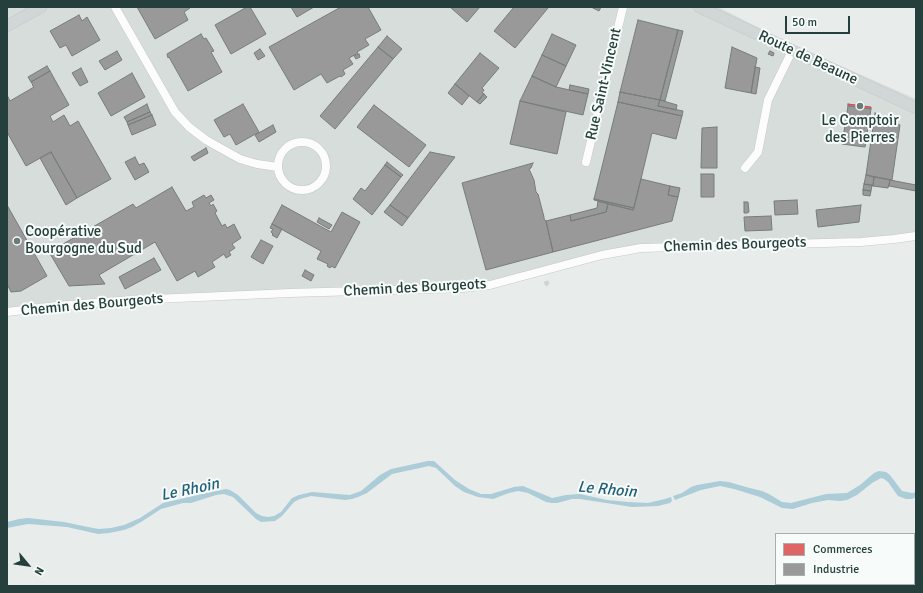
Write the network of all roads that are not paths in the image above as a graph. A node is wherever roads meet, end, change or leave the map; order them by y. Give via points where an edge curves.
1 (41, 7) edge
2 (115, 7) edge
3 (623, 7) edge
4 (699, 7) edge
5 (7, 26) edge
6 (792, 51) junction
7 (916, 108) edge
8 (586, 162) dead end
9 (278, 167) junction
10 (745, 168) dead end
11 (916, 236) edge
12 (7, 312) edge

1 - 5 main road
2 - 9 street via 175,112 189,127 240,159
3 - 8 street, Rue Saint-Vincent
4 - 6 main road, Route de Beaune
6 - 7 main road, Route de Beaune
6 - 10 street via 768,100 758,152
9 - 9 street via 285,183 295,188 307,189 312,188 324,176 326,158 320,148 310,142 298,142 284,151
11 - 12 street, Chemin des Bourgeots via 861,242 641,248 602,255 490,285 463,288 132,300

